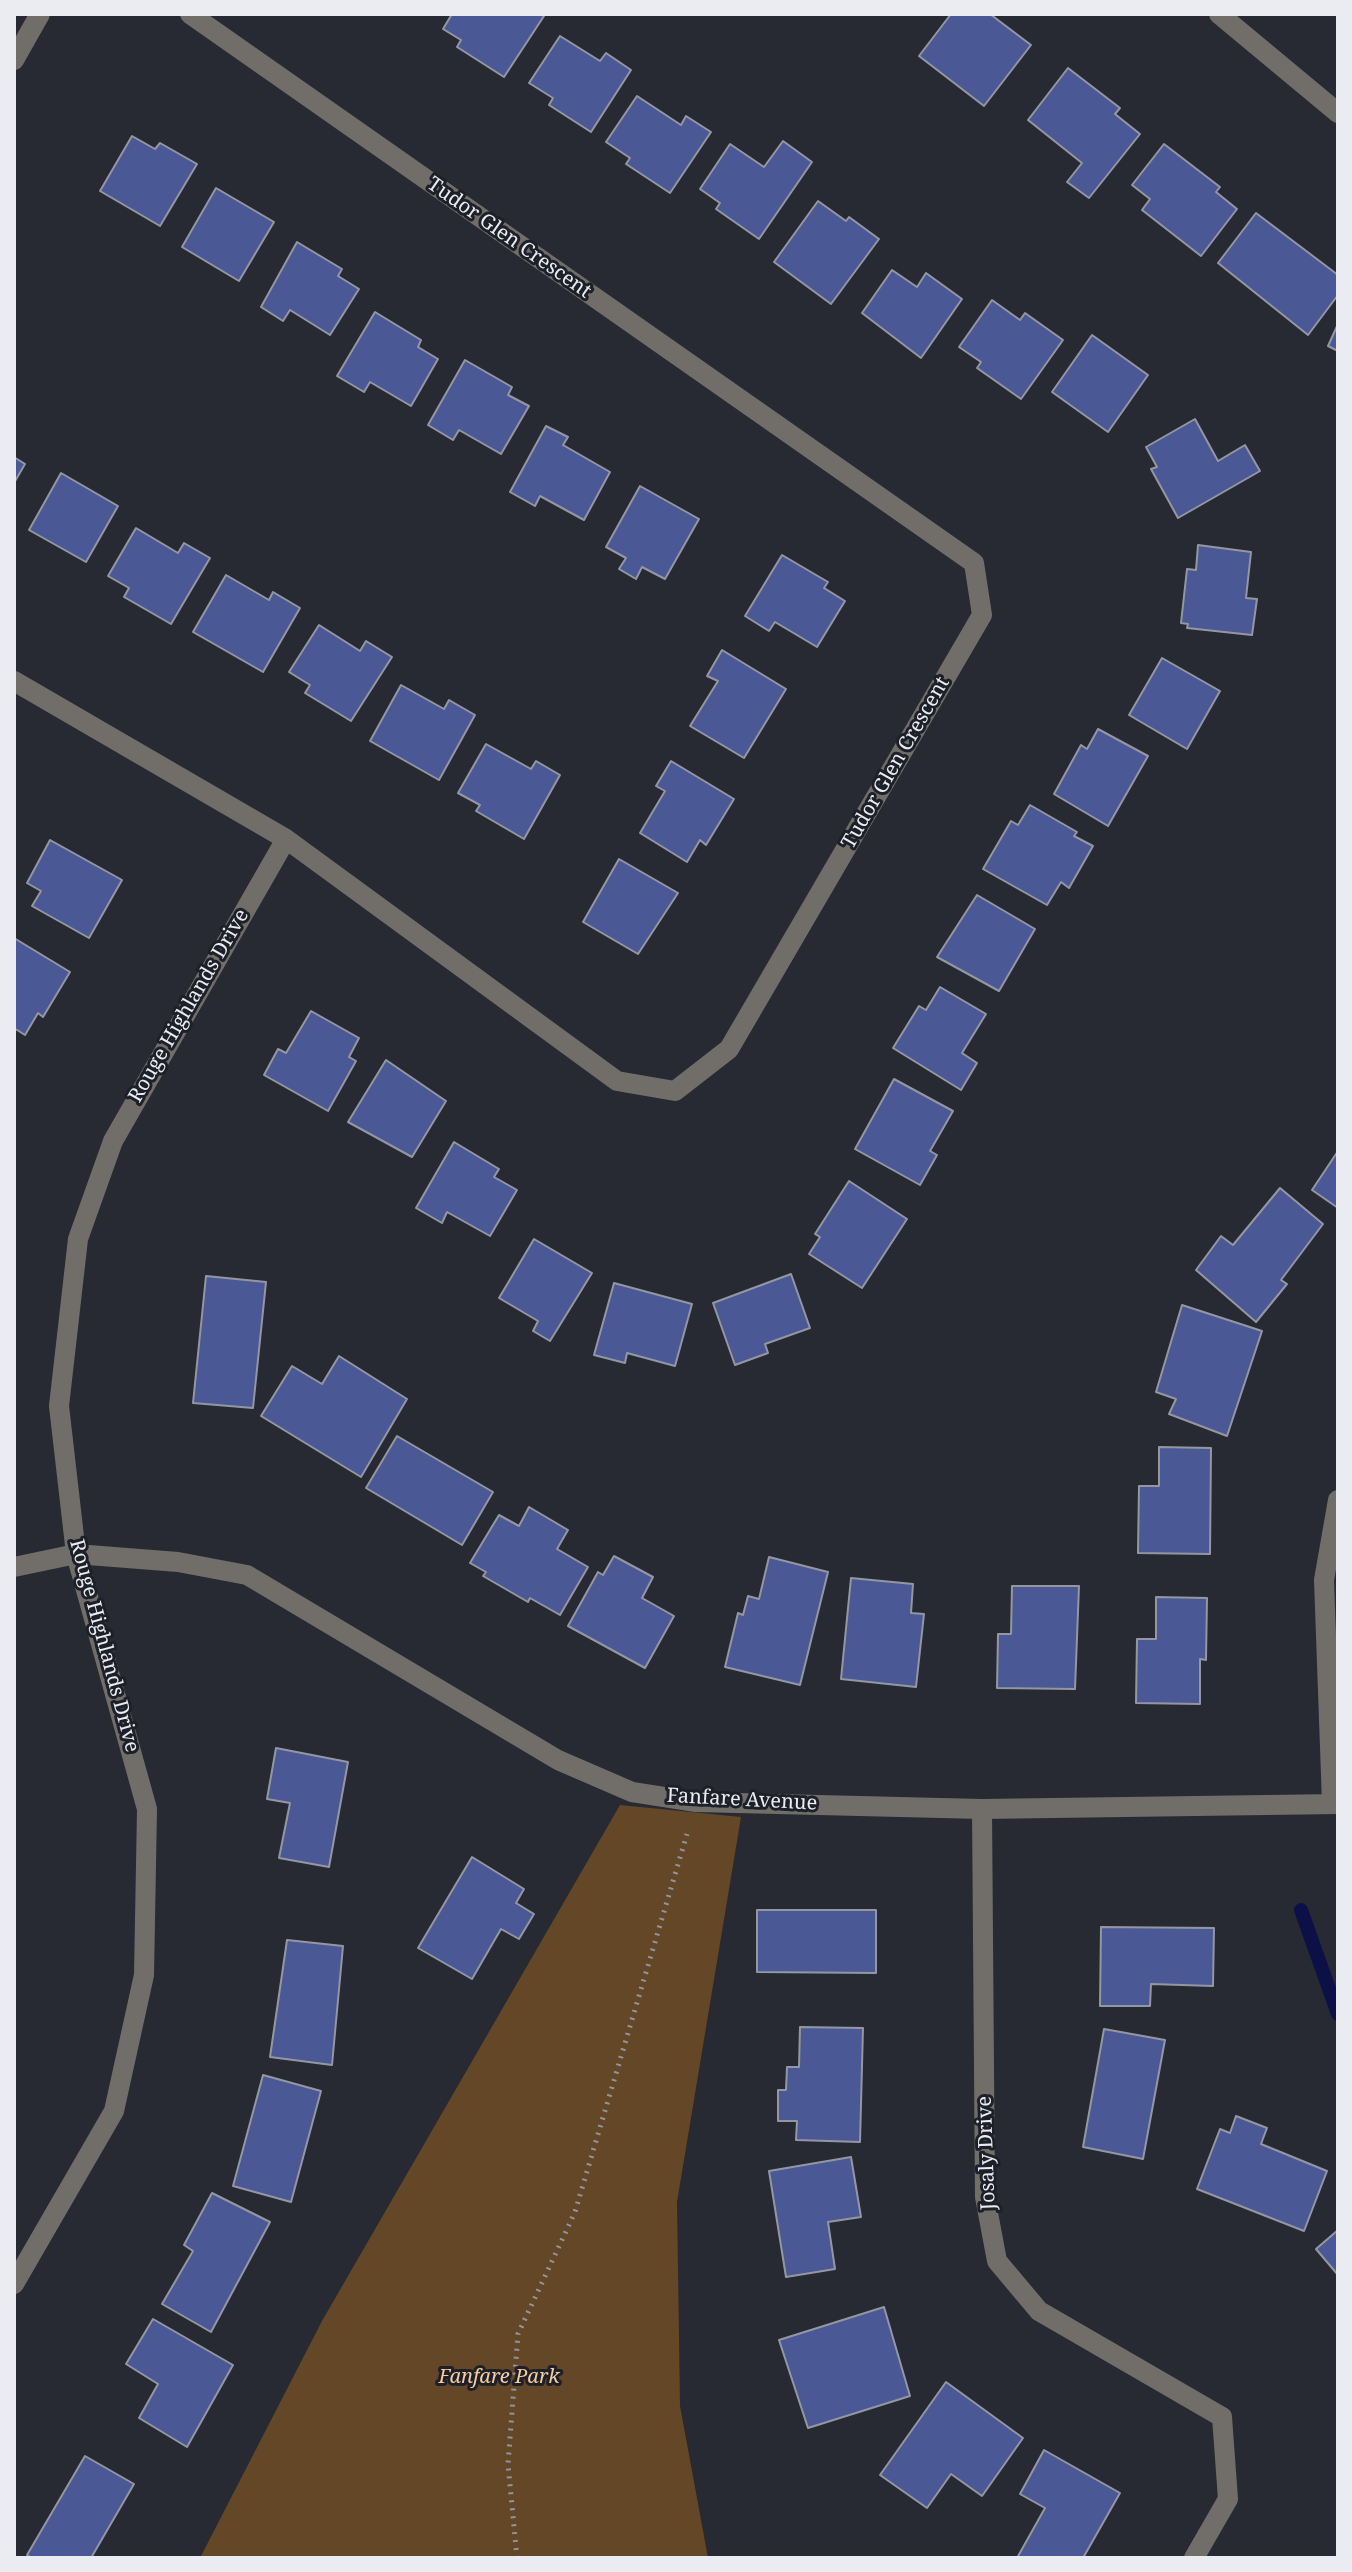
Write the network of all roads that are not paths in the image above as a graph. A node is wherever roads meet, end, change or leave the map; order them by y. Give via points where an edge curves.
1 (40, 14) edge
2 (190, 14) edge
3 (1219, 14) edge
4 (14, 60) edge
5 (1338, 113) edge
6 (14, 681) edge
7 (286, 839) junction
8 (1338, 1500) edge
9 (76, 1554) junction
10 (14, 1567) edge
11 (1335, 1804) edge
12 (982, 1809) junction
13 (14, 2284) edge
14 (1194, 2558) edge

1 - 4 street
2 - 7 street, Tudor Glen Crescent via 974,563 982,615 729,1049 675,1091 617,1081
3 - 5 street
6 - 7 street, Tudor Glen Crescent
7 - 9 street, Rouge Highlands Drive via 113,1141 78,1239 59,1406
8 - 11 street via 1324,1580 1327,1751
9 - 10 street, Fanfare Avenue
9 - 12 street, Fanfare Avenue via 178,1562 247,1575 558,1760 632,1792 696,1802
9 - 13 street, Rouge Highlands Drive via 147,1809 144,1975 114,2111
11 - 12 street, Fanfare Avenue
12 - 14 street, Josaly Drive via 985,2197 997,2261 1039,2311 1222,2417 1228,2499

